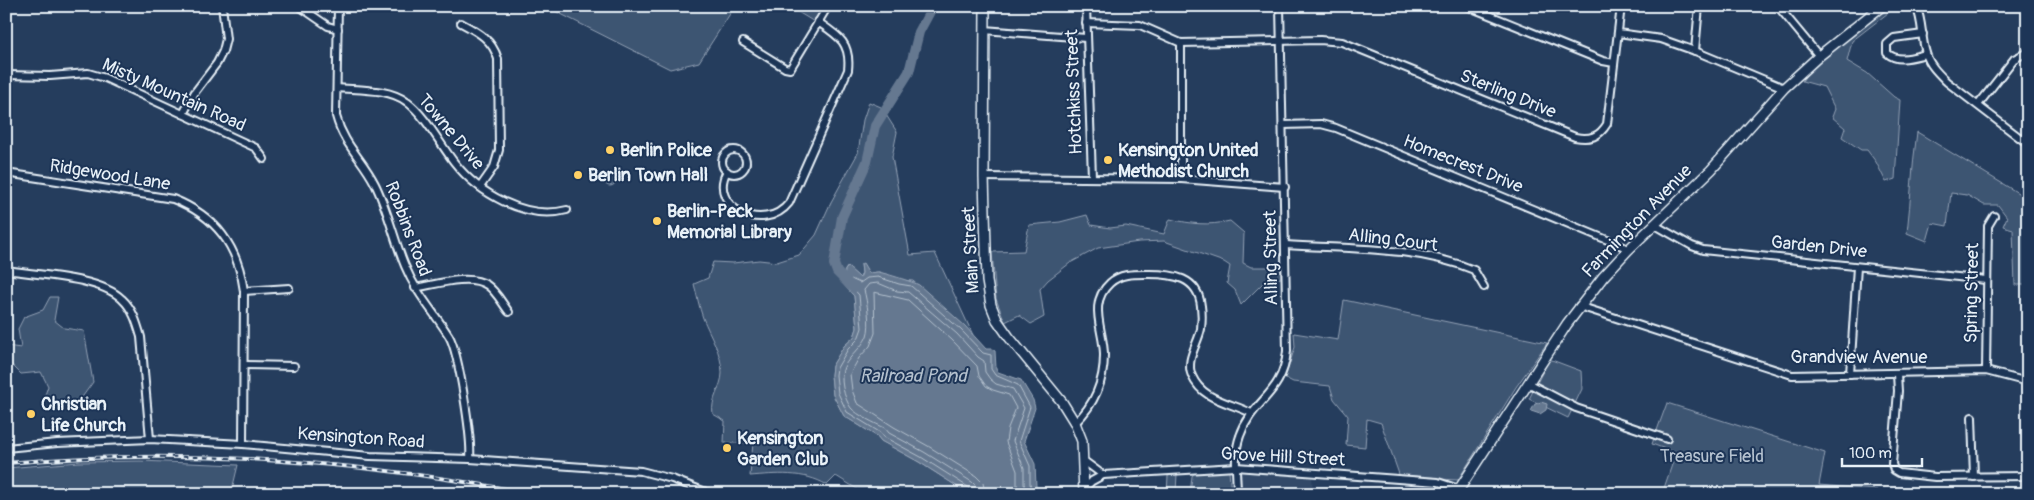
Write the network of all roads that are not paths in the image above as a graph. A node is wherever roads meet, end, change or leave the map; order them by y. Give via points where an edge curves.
1 (222, 6) edge
2 (299, 6) edge
3 (338, 6) edge
4 (828, 6) edge
5 (985, 6) edge
6 (1086, 6) edge
7 (1280, 6) edge
8 (1467, 6) edge
9 (1621, 6) edge
10 (1699, 6) edge
11 (1882, 6) edge
12 (1916, 6) edge
13 (1781, 10) dead end
14 (818, 22) junction
15 (461, 23) dead end
16 (1086, 23) junction
17 (338, 30) junction
18 (984, 30) junction
19 (1618, 33) junction
20 (1923, 34) junction
21 (1086, 38) junction
22 (1280, 41) junction
23 (743, 42) dead end
24 (1180, 44) junction
25 (1695, 51) junction
26 (2028, 52) edge
27 (1926, 54) junction
28 (1819, 56) junction
29 (1614, 63) junction
30 (6, 75) edge
31 (337, 88) junction
32 (1784, 88) junction
33 (1978, 105) junction
34 (183, 114) junction
35 (1283, 125) junction
36 (2028, 144) edge
37 (264, 159) dead end
38 (727, 171) dead end
39 (6, 173) edge
40 (984, 177) junction
41 (1092, 177) junction
42 (1181, 179) junction
43 (480, 187) junction
44 (1285, 187) junction
45 (567, 210) dead end
46 (1994, 216) dead end
47 (1655, 225) junction
48 (1286, 245) junction
49 (1628, 250) junction
50 (1857, 267) junction
51 (6, 270) edge
52 (1986, 280) junction
53 (1484, 287) dead end
54 (289, 288) dead end
55 (414, 288) junction
56 (244, 291) junction
57 (1579, 306) junction
58 (509, 312) dead end
59 (244, 365) junction
60 (294, 366) dead end
61 (1986, 371) junction
62 (1850, 374) junction
63 (1897, 374) junction
64 (2028, 382) edge
65 (1528, 383) junction
66 (1251, 413) junction
67 (1972, 417) dead end
68 (1075, 423) junction
69 (150, 439) junction
70 (1667, 439) dead end
71 (243, 444) junction
72 (6, 448) edge
73 (470, 459) junction
74 (1084, 461) junction
75 (1236, 467) junction
76 (1103, 475) junction
77 (2028, 476) edge
78 (1974, 477) junction
79 (1084, 491) edge
80 (1458, 491) edge
81 (712, 494) edge
82 (1237, 494) edge

1 - 34 street via 226,39 223,51
2 - 17 street
3 - 17 street, Robbins Road
4 - 14 street
5 - 18 main road, Main Street
6 - 16 street, Hotchkiss Street
7 - 22 street, Alling Street
8 - 29 street
9 - 19 street, Sterling Drive
10 - 25 street
11 - 28 main road, Farmington Avenue
12 - 20 street
13 - 28 street
14 - 23 street via 790,69
14 - 38 street via 835,33 845,45 848,70 789,203 780,212 767,217 741,213 724,192
15 - 43 street via 490,41 496,50 500,69 498,160
16 - 21 street, Hotchkiss Street
16 - 24 street via 1140,25
17 - 31 street, Robbins Road
18 - 21 street
18 - 40 main road, Main Street
19 - 25 street via 1662,39
19 - 29 street, Sterling Drive
20 - 27 street
20 - 27 street via 1894,38 1887,44 1887,53 1902,59
21 - 41 street, Hotchkiss Street
22 - 24 street, Sterling Drive
22 - 29 street, Sterling Drive via 1342,42 1585,139 1594,138 1607,124
22 - 35 street, Alling Street
24 - 42 street
25 - 32 street
26 - 33 street via 2014,59
27 - 33 street via 1935,71
28 - 32 main road, Farmington Avenue
30 - 34 street, Misty Mountain Road via 88,73
31 - 43 street, Towne Drive via 382,92 407,102 459,168
31 - 55 street, Robbins Road via 336,116 340,131 376,186
32 - 47 main road, Farmington Avenue via 1711,170
33 - 36 street
34 - 37 street, Misty Mountain Road via 256,148
35 - 44 street, Alling Street
35 - 49 street, Homecrest Drive via 1321,124 1336,128
39 - 56 street, Ridgewood Lane via 152,195 188,205 216,226 228,241 242,273
40 - 41 street
40 - 68 main road, Main Street via 987,281 991,305 1009,337
41 - 42 street
42 - 44 street
43 - 45 street, Towne Drive via 520,207 544,212
44 - 48 street, Alling Street
46 - 52 street, Spring Street via 1988,226
47 - 49 main road, Farmington Avenue
47 - 50 street, Garden Drive via 1703,250
48 - 53 street, Alling Court via 1401,252 1435,258 1474,270
48 - 66 street, Alling Street via 1287,359 1277,385
49 - 57 main road, Farmington Avenue
50 - 52 street, Garden Drive
50 - 62 street
51 - 69 street via 98,285 123,299 137,322 141,337
52 - 61 street, Spring Street
54 - 56 street
55 - 58 street via 465,279 477,280 495,292
55 - 73 street, Robbins Road via 450,338 457,356
56 - 59 street, Ridgewood Lane
57 - 62 street, Grandview Avenue via 1792,375
57 - 65 main road, Farmington Avenue
59 - 60 street
59 - 71 street, Ridgewood Lane
61 - 63 street, Grandview Avenue
61 - 64 street, Grandview Avenue
62 - 63 street, Grandview Avenue
63 - 78 street via 1894,470 1907,475
65 - 70 street via 1576,408
65 - 80 main road, Farmington Avenue
66 - 68 street via 1204,393 1191,374 1191,358 1202,316 1194,287 1179,276 1170,274 1129,274 1111,282 1099,298 1097,319 1104,354 1101,376 1088,411
66 - 75 street, Alling Street via 1240,435
67 - 78 street
68 - 74 main road, Main Street via 1082,441
69 - 71 street, Kensington Road
69 - 72 street, Kensington Road
71 - 73 street, Kensington Road via 370,456
73 - 81 street, Kensington Road via 641,471
74 - 76 street
74 - 79 main road, Main Street
75 - 76 street, Grove Hill Street
75 - 80 street, Grove Hill Street via 1438,482
75 - 82 street, Alling Street
76 - 79 street
77 - 78 street

